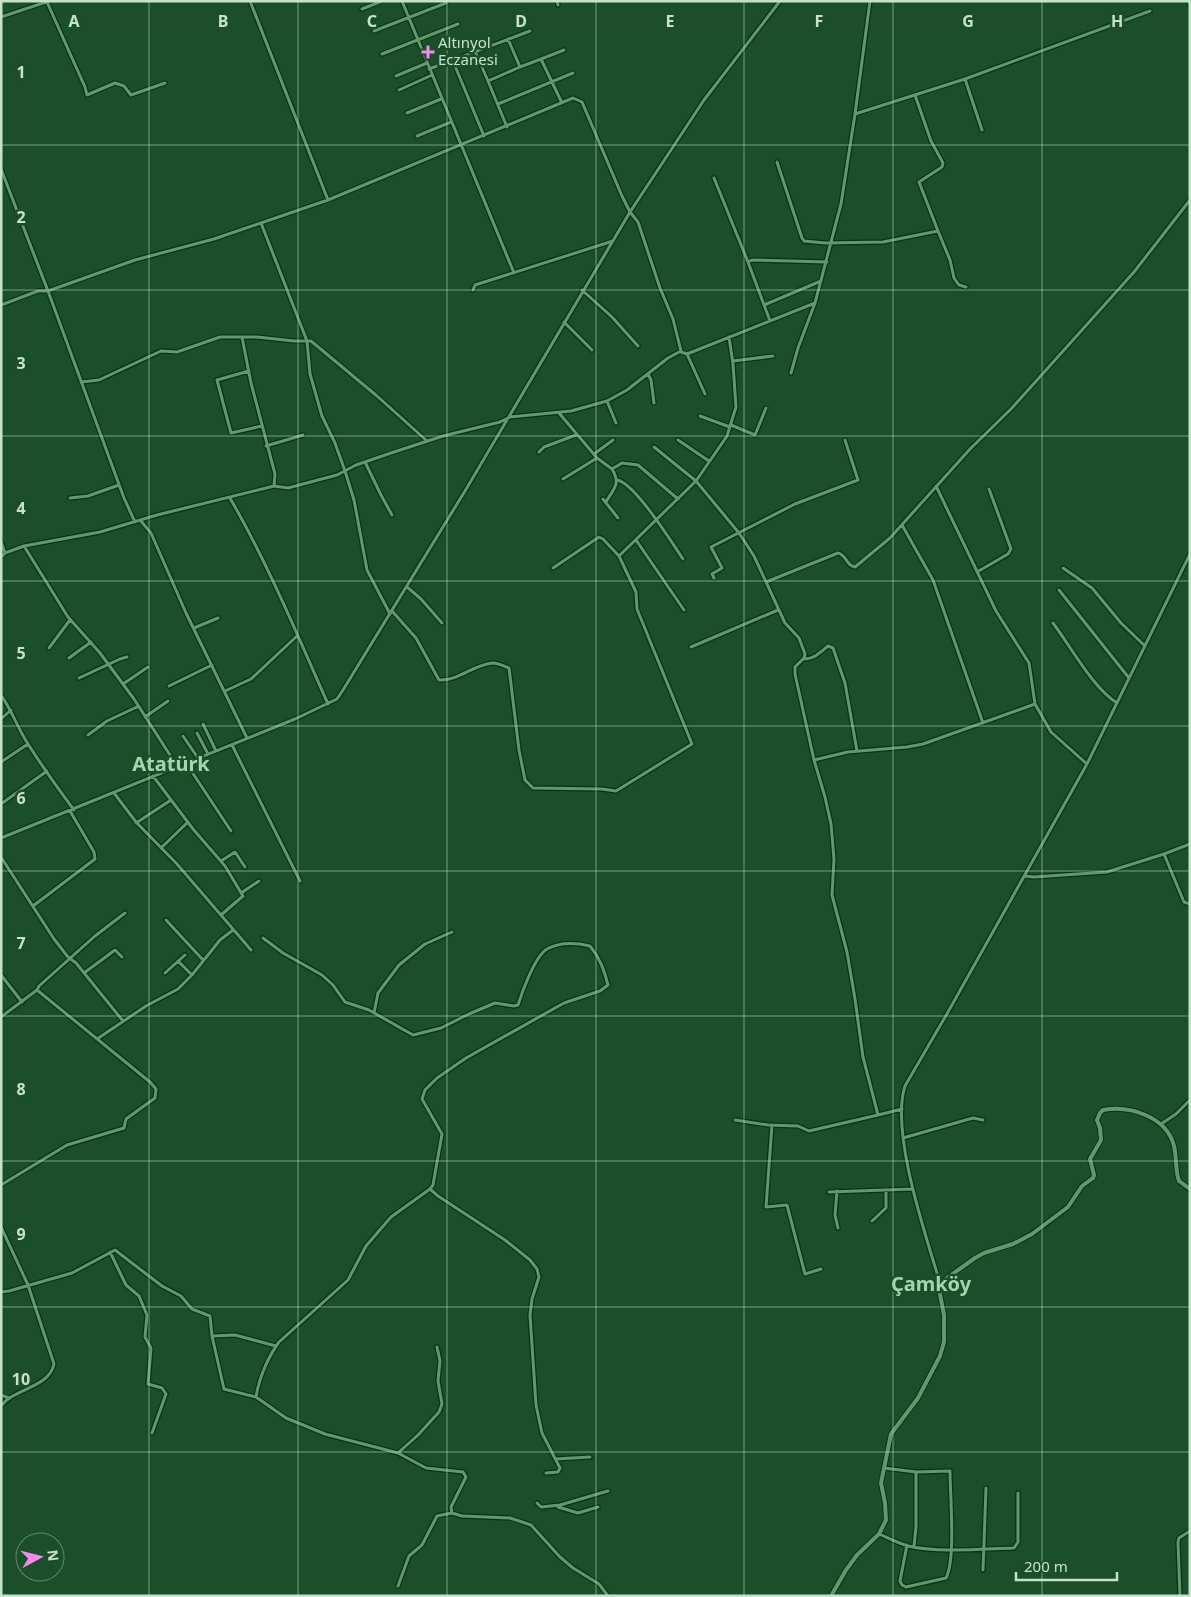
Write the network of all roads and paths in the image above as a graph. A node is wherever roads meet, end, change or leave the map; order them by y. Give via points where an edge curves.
1 (250, 1) edge
2 (382, 1) edge
3 (402, 1) edge
4 (780, 1) edge
5 (870, 1) edge
6 (48, 2) edge
7 (446, 3) dead end
8 (362, 9) dead end
9 (1150, 11) dead end
10 (1, 18) edge
11 (408, 18) junction
12 (458, 24) dead end
13 (374, 31) dead end
14 (530, 31) dead end
15 (508, 39) junction
16 (418, 41) junction
17 (564, 50) dead end
18 (474, 52) junction
19 (382, 54) dead end
20 (541, 59) junction
21 (453, 61) junction
22 (427, 63) junction
23 (520, 67) junction
24 (429, 70) junction
25 (573, 73) dead end
26 (432, 75) junction
27 (396, 76) dead end
28 (965, 79) junction
29 (488, 81) junction
30 (552, 81) junction
31 (165, 83) dead end
32 (399, 90) dead end
33 (915, 95) junction
34 (441, 98) junction
35 (562, 103) junction
36 (498, 104) junction
37 (407, 113) dead end
38 (855, 114) junction
39 (451, 122) junction
40 (507, 127) junction
41 (982, 130) dead end
42 (416, 136) dead end
43 (484, 136) junction
44 (460, 146) junction
45 (777, 162) dead end
46 (1, 169) edge
47 (714, 178) dead end
48 (328, 200) junction
49 (1190, 200) edge
50 (630, 212) junction
51 (261, 223) junction
52 (938, 231) junction
53 (613, 241) junction
54 (832, 243) junction
55 (748, 262) junction
56 (826, 262) junction
57 (514, 273) junction
58 (822, 281) junction
59 (966, 287) dead end
60 (473, 290) dead end
61 (582, 290) junction
62 (48, 291) junction
63 (815, 303) junction
64 (1, 305) edge
65 (764, 305) junction
66 (770, 321) junction
67 (564, 322) junction
68 (242, 337) junction
69 (728, 337) junction
70 (307, 341) junction
71 (638, 346) dead end
72 (592, 350) dead end
73 (681, 352) junction
74 (687, 354) junction
75 (773, 356) dead end
76 (733, 361) junction
77 (249, 371) junction
78 (791, 373) dead end
79 (648, 374) junction
80 (81, 382) junction
81 (704, 394) dead end
82 (608, 401) junction
83 (654, 403) dead end
84 (766, 408) dead end
85 (558, 412) junction
86 (700, 416) dead end
87 (507, 419) junction
88 (616, 423) dead end
89 (262, 426) junction
90 (730, 426) junction
91 (303, 435) dead end
92 (576, 435) junction
93 (614, 440) dead end
94 (678, 440) dead end
95 (845, 440) dead end
96 (427, 442) junction
97 (266, 446) junction
98 (654, 446) dead end
99 (539, 452) dead end
100 (595, 456) junction
101 (709, 461) junction
102 (366, 462) junction
103 (612, 469) junction
104 (346, 471) junction
105 (563, 479) dead end
106 (617, 480) junction
107 (696, 480) junction
108 (119, 485) junction
109 (274, 486) junction
110 (936, 486) junction
111 (989, 489) dead end
112 (70, 498) dead end
113 (230, 498) junction
114 (678, 498) junction
115 (392, 515) dead end
116 (618, 518) dead end
117 (657, 519) junction
118 (140, 520) junction
119 (135, 522) junction
120 (902, 524) junction
121 (738, 534) junction
122 (636, 540) junction
123 (1, 542) edge
124 (24, 546) junction
125 (5, 554) junction
126 (1190, 554) edge
127 (619, 556) junction
128 (1, 557) edge
129 (683, 559) dead end
130 (553, 568) dead end
131 (1064, 568) dead end
132 (977, 572) junction
133 (714, 578) dead end
134 (766, 582) junction
135 (406, 587) junction
136 (1059, 590) dead end
137 (684, 610) dead end
138 (778, 610) junction
139 (391, 613) junction
140 (218, 618) dead end
141 (70, 620) junction
142 (442, 623) dead end
143 (1053, 623) dead end
144 (194, 628) junction
145 (297, 636) junction
146 (91, 642) junction
147 (1145, 646) junction
148 (691, 647) dead end
149 (49, 648) dead end
150 (127, 657) dead end
151 (69, 658) dead end
152 (803, 659) junction
153 (108, 664) junction
154 (212, 665) junction
155 (148, 667) dead end
156 (80, 678) dead end
157 (1130, 678) junction
158 (123, 684) junction
159 (169, 686) dead end
160 (225, 691) junction
161 (1, 695) edge
162 (168, 701) dead end
163 (1117, 703) junction
164 (328, 704) junction
165 (1035, 704) junction
166 (139, 706) junction
167 (11, 710) junction
168 (145, 716) junction
169 (1, 719) edge
170 (983, 723) junction
171 (203, 724) dead end
172 (197, 733) dead end
173 (88, 735) dead end
174 (183, 736) dead end
175 (247, 738) junction
176 (28, 744) junction
177 (232, 745) junction
178 (216, 751) junction
179 (857, 751) junction
180 (208, 754) junction
181 (198, 758) junction
182 (814, 760) junction
183 (1, 762) edge
184 (186, 763) junction
185 (1087, 764) junction
186 (177, 766) junction
187 (47, 771) junction
188 (153, 776) junction
189 (114, 793) junction
190 (172, 800) junction
191 (1, 804) edge
192 (72, 811) junction
193 (188, 822) junction
194 (136, 823) junction
195 (231, 830) dead end
196 (1, 838) edge
197 (1190, 844) edge
198 (161, 848) junction
199 (1164, 854) junction
200 (1, 857) edge
201 (221, 861) junction
202 (245, 867) dead end
203 (1024, 876) junction
204 (259, 881) dead end
205 (300, 881) dead end
206 (241, 893) junction
207 (1190, 904) edge
208 (33, 906) junction
209 (125, 913) dead end
210 (220, 915) junction
211 (166, 920) dead end
212 (233, 930) junction
213 (452, 932) dead end
214 (263, 938) dead end
215 (251, 950) dead end
216 (185, 955) dead end
217 (122, 957) dead end
218 (70, 958) junction
219 (203, 960) junction
220 (178, 961) junction
221 (84, 973) junction
222 (165, 973) dead end
223 (1, 975) edge
224 (192, 975) junction
225 (37, 990) junction
226 (22, 1002) junction
227 (374, 1013) junction
228 (1, 1017) edge
229 (123, 1022) junction
230 (97, 1039) junction
231 (1190, 1100) edge
232 (902, 1109) junction
233 (878, 1115) junction
234 (736, 1120) dead end
235 (983, 1120) dead end
236 (1161, 1124) junction
237 (772, 1125) junction
238 (903, 1138) junction
239 (1, 1185) edge
240 (430, 1189) junction
241 (913, 1189) junction
242 (1190, 1189) edge
243 (886, 1190) junction
244 (829, 1192) dead end
245 (837, 1192) junction
246 (872, 1221) dead end
247 (1, 1227) edge
248 (838, 1228) dead end
249 (110, 1252) junction
250 (821, 1268) dead end
251 (940, 1283) junction
252 (28, 1284) junction
253 (1, 1292) edge
254 (212, 1336) junction
255 (276, 1346) junction
256 (437, 1347) dead end
257 (1, 1395) edge
258 (256, 1397) junction
259 (9, 1398) junction
260 (1, 1406) edge
261 (152, 1433) dead end
262 (398, 1453) junction
263 (590, 1456) dead end
264 (555, 1459) junction
265 (884, 1468) junction
266 (916, 1472) junction
267 (546, 1473) dead end
268 (986, 1488) dead end
269 (608, 1491) dead end
270 (1018, 1493) dead end
271 (537, 1503) dead end
272 (556, 1506) junction
273 (598, 1508) dead end
274 (452, 1513) junction
275 (1190, 1531) edge
276 (879, 1534) junction
277 (907, 1545) junction
278 (914, 1546) junction
279 (984, 1549) junction
280 (951, 1550) junction
281 (983, 1570) dead end
282 (398, 1586) dead end
283 (608, 1596) edge
284 (831, 1596) edge
285 (1180, 1596) edge

1 - 48 street
2 - 8 street
3 - 11 street
4 - 50 street via 704,100
5 - 38 street
6 - 10 street
6 - 31 street via 87,95 115,83 124,86 131,95
7 - 11 street
9 - 28 street
11 - 13 street
11 - 16 street
12 - 16 street
14 - 15 street
15 - 18 street
15 - 23 street
16 - 19 street
16 - 22 street
17 - 20 street
18 - 21 street
18 - 29 street
20 - 23 street
20 - 30 street
21 - 24 street
21 - 43 street
22 - 24 street
22 - 27 street
23 - 29 street
24 - 26 street
25 - 30 street
26 - 32 street
26 - 34 street
28 - 33 street
28 - 41 street
29 - 36 street
30 - 35 street
30 - 36 street
33 - 38 street
33 - 52 street via 931,141 943,163 942,167 919,182
34 - 37 street
34 - 39 street
35 - 40 street
35 - 50 street via 573,98 582,102
36 - 40 street
38 - 54 street
39 - 42 street
39 - 44 street
40 - 43 street
43 - 44 street
44 - 48 street
44 - 57 street
45 - 54 street via 802,238
46 - 62 street
47 - 55 street
48 - 51 street
49 - 110 street via 1109,300
50 - 53 street
50 - 73 street via 644,238 673,319
51 - 62 street via 135,260
51 - 70 street
52 - 54 street via 884,242
52 - 59 street via 954,278 959,285
53 - 57 street
53 - 61 street
54 - 56 street
55 - 56 street
55 - 65 street
56 - 58 street
57 - 60 street via 475,285
58 - 63 street
58 - 65 street
61 - 67 street
61 - 71 street
62 - 64 street via 38,291
62 - 80 street
63 - 66 street
63 - 78 street
65 - 66 street
66 - 69 street
67 - 72 street
67 - 87 street
68 - 70 street
68 - 77 street
68 - 80 street via 220,337 176,352 161,351 99,380
69 - 74 street
69 - 76 street
70 - 96 street via 323,350
70 - 104 street via 308,365 320,410
73 - 74 street
73 - 79 street
74 - 81 street
75 - 76 street
76 - 90 street via 736,407
77 - 89 street
77 - 89 street via 217,380 231,433
79 - 82 street
79 - 83 street
80 - 108 street
82 - 85 street
82 - 88 street
84 - 90 street via 755,435
85 - 87 street
85 - 92 street
86 - 90 street
87 - 96 street
87 - 135 street
89 - 97 street
90 - 101 street via 727,436
91 - 97 street
92 - 99 street
92 - 100 street
93 - 100 street
94 - 101 street
95 - 121 street via 858,480 795,504
96 - 102 street
97 - 109 street via 275,474
98 - 107 street
100 - 103 street
100 - 105 street
101 - 107 street
102 - 104 street
102 - 115 street
103 - 106 street
103 - 114 street via 627,462 638,464
104 - 109 street via 288,488
104 - 139 street via 367,570
106 - 116 street via 605,500
106 - 117 street via 627,484
107 - 114 street
107 - 121 street
108 - 112 street via 88,496
108 - 119 street
109 - 113 street
110 - 120 street
110 - 132 street
111 - 132 street via 1011,549
113 - 118 street
113 - 145 street via 252,537
114 - 117 street
117 - 122 street
117 - 129 street
118 - 119 street
118 - 144 street via 151,533
119 - 124 street
120 - 134 street via 881,547 855,567 838,553
120 - 170 street via 933,580
121 - 133 street via 712,547 722,568 712,574
121 - 134 street via 754,556
122 - 127 street
122 - 137 street
123 - 125 street
124 - 125 street
124 - 141 street
125 - 128 street
126 - 147 street
127 - 130 street via 603,538 598,537
127 - 139 street via 636,592 638,609 692,744 616,791 533,788 525,780 508,668 489,664 454,678 439,680 416,638
131 - 147 street via 1092,588
132 - 165 street via 996,611 1029,663
134 - 138 street
135 - 139 street
135 - 142 street
136 - 157 street
138 - 148 street
138 - 152 street via 799,638 805,654
139 - 164 street via 344,690
140 - 144 street
141 - 146 street
141 - 149 street
143 - 163 street via 1087,672
144 - 154 street
145 - 160 street via 250,679
145 - 164 street
146 - 151 street
146 - 153 street
147 - 157 street
150 - 153 street
152 - 179 street via 811,658 828,646 833,648 845,683
152 - 182 street via 795,666 795,674
153 - 156 street
153 - 158 street
154 - 159 street
154 - 160 street
155 - 158 street
157 - 163 street
158 - 166 street
160 - 175 street
161 - 167 street
162 - 168 street
163 - 185 street
164 - 175 street
165 - 170 street
165 - 185 street via 1051,732
166 - 168 street
166 - 173 street
167 - 169 street
167 - 176 street
168 - 186 street
170 - 179 street via 923,744
171 - 178 street
172 - 180 street
174 - 181 street
175 - 177 street
176 - 183 street
176 - 187 street
177 - 178 street
177 - 205 street
178 - 180 street
179 - 182 street
180 - 181 street
181 - 184 street
182 - 233 street via 831,824 834,859 832,895 847,952 863,1058
184 - 186 street
184 - 195 street
185 - 203 street
186 - 188 street
187 - 191 street
187 - 192 street
188 - 189 street
188 - 190 street
189 - 192 street
189 - 194 street
190 - 193 street
190 - 194 street
192 - 196 street
192 - 208 street via 95,859
193 - 198 street
193 - 201 street
194 - 198 street
197 - 199 street
198 - 210 street
199 - 203 street via 1107,872
199 - 207 street via 1184,902
200 - 208 street
201 - 202 street via 235,852
201 - 206 street
203 - 232 street via 905,1086 901,1095
204 - 206 street
206 - 210 street via 243,896
208 - 218 street
209 - 218 street
210 - 212 street
211 - 219 street
212 - 215 street
212 - 219 street
213 - 227 street via 425,944 399,965 378,993
214 - 227 street via 322,975 345,1002
216 - 220 street
217 - 221 street via 115,950
218 - 221 street
218 - 225 street
219 - 224 street
220 - 222 street
220 - 224 street
221 - 229 street
223 - 226 street
224 - 229 street via 178,989
225 - 226 street
225 - 230 street
226 - 228 street
227 - 240 street via 413,1035 441,1028 495,1003 518,1005 527,978 545,950 554,946 575,943 590,946 603,966 608,985 600,991 564,1004 466,1058 425,1090 422,1099 442,1134
229 - 230 street
230 - 239 street via 150,1082 156,1089 155,1098 126,1119 124,1128 67,1145
231 - 236 street
232 - 233 street
232 - 238 street
233 - 237 street via 809,1131 798,1126
234 - 237 street
235 - 238 street via 973,1118
236 - 242 street via 1174,1143 1179,1181
236 - 251 street via 1126,1110 1103,1110 1097,1120 1101,1140 1090,1159 1093,1178 1082,1186 1068,1207 1032,1234 975,1258
237 - 250 street via 766,1207 787,1205 805,1274
238 - 241 street
240 - 255 street via 391,1217 366,1246 348,1280
240 - 264 street via 520,1250 537,1269 539,1275 530,1315 536,1405 542,1433
241 - 243 street
241 - 251 street
243 - 245 street
243 - 246 street via 886,1208
244 - 245 street
245 - 248 street via 835,1215
247 - 252 street
249 - 252 street via 72,1273
249 - 254 street via 115,1250 122,1254 162,1286 182,1296 192,1309 210,1316
249 - 261 street via 126,1286 139,1296 147,1315 144,1337 151,1348 148,1384 162,1388 166,1394
251 - 265 street via 944,1315 944,1342 940,1356 918,1398 891,1434
252 - 253 street
252 - 259 street via 54,1364 49,1375
254 - 255 street via 235,1335
254 - 258 street via 224,1389
255 - 258 street
256 - 262 street via 440,1412
257 - 259 street
258 - 262 street via 286,1418 325,1434
259 - 260 street
262 - 274 street via 426,1468 463,1472 466,1477 451,1507
263 - 264 street
264 - 267 street via 560,1471
265 - 266 street
265 - 276 street via 881,1483 886,1520
266 - 278 street
266 - 280 street via 950,1471
268 - 279 street
269 - 272 street
270 - 279 street via 1018,1542 1014,1548
271 - 272 street via 541,1507
272 - 273 street via 578,1513
274 - 282 street via 437,1516 422,1545 409,1556
274 - 283 street via 510,1518 531,1525 560,1557 599,1584
275 - 285 street via 1178,1542
276 - 277 street
276 - 284 street via 857,1555
277 - 278 street
277 - 280 street via 900,1581 906,1587 946,1578
278 - 280 street
279 - 280 street
279 - 281 street

